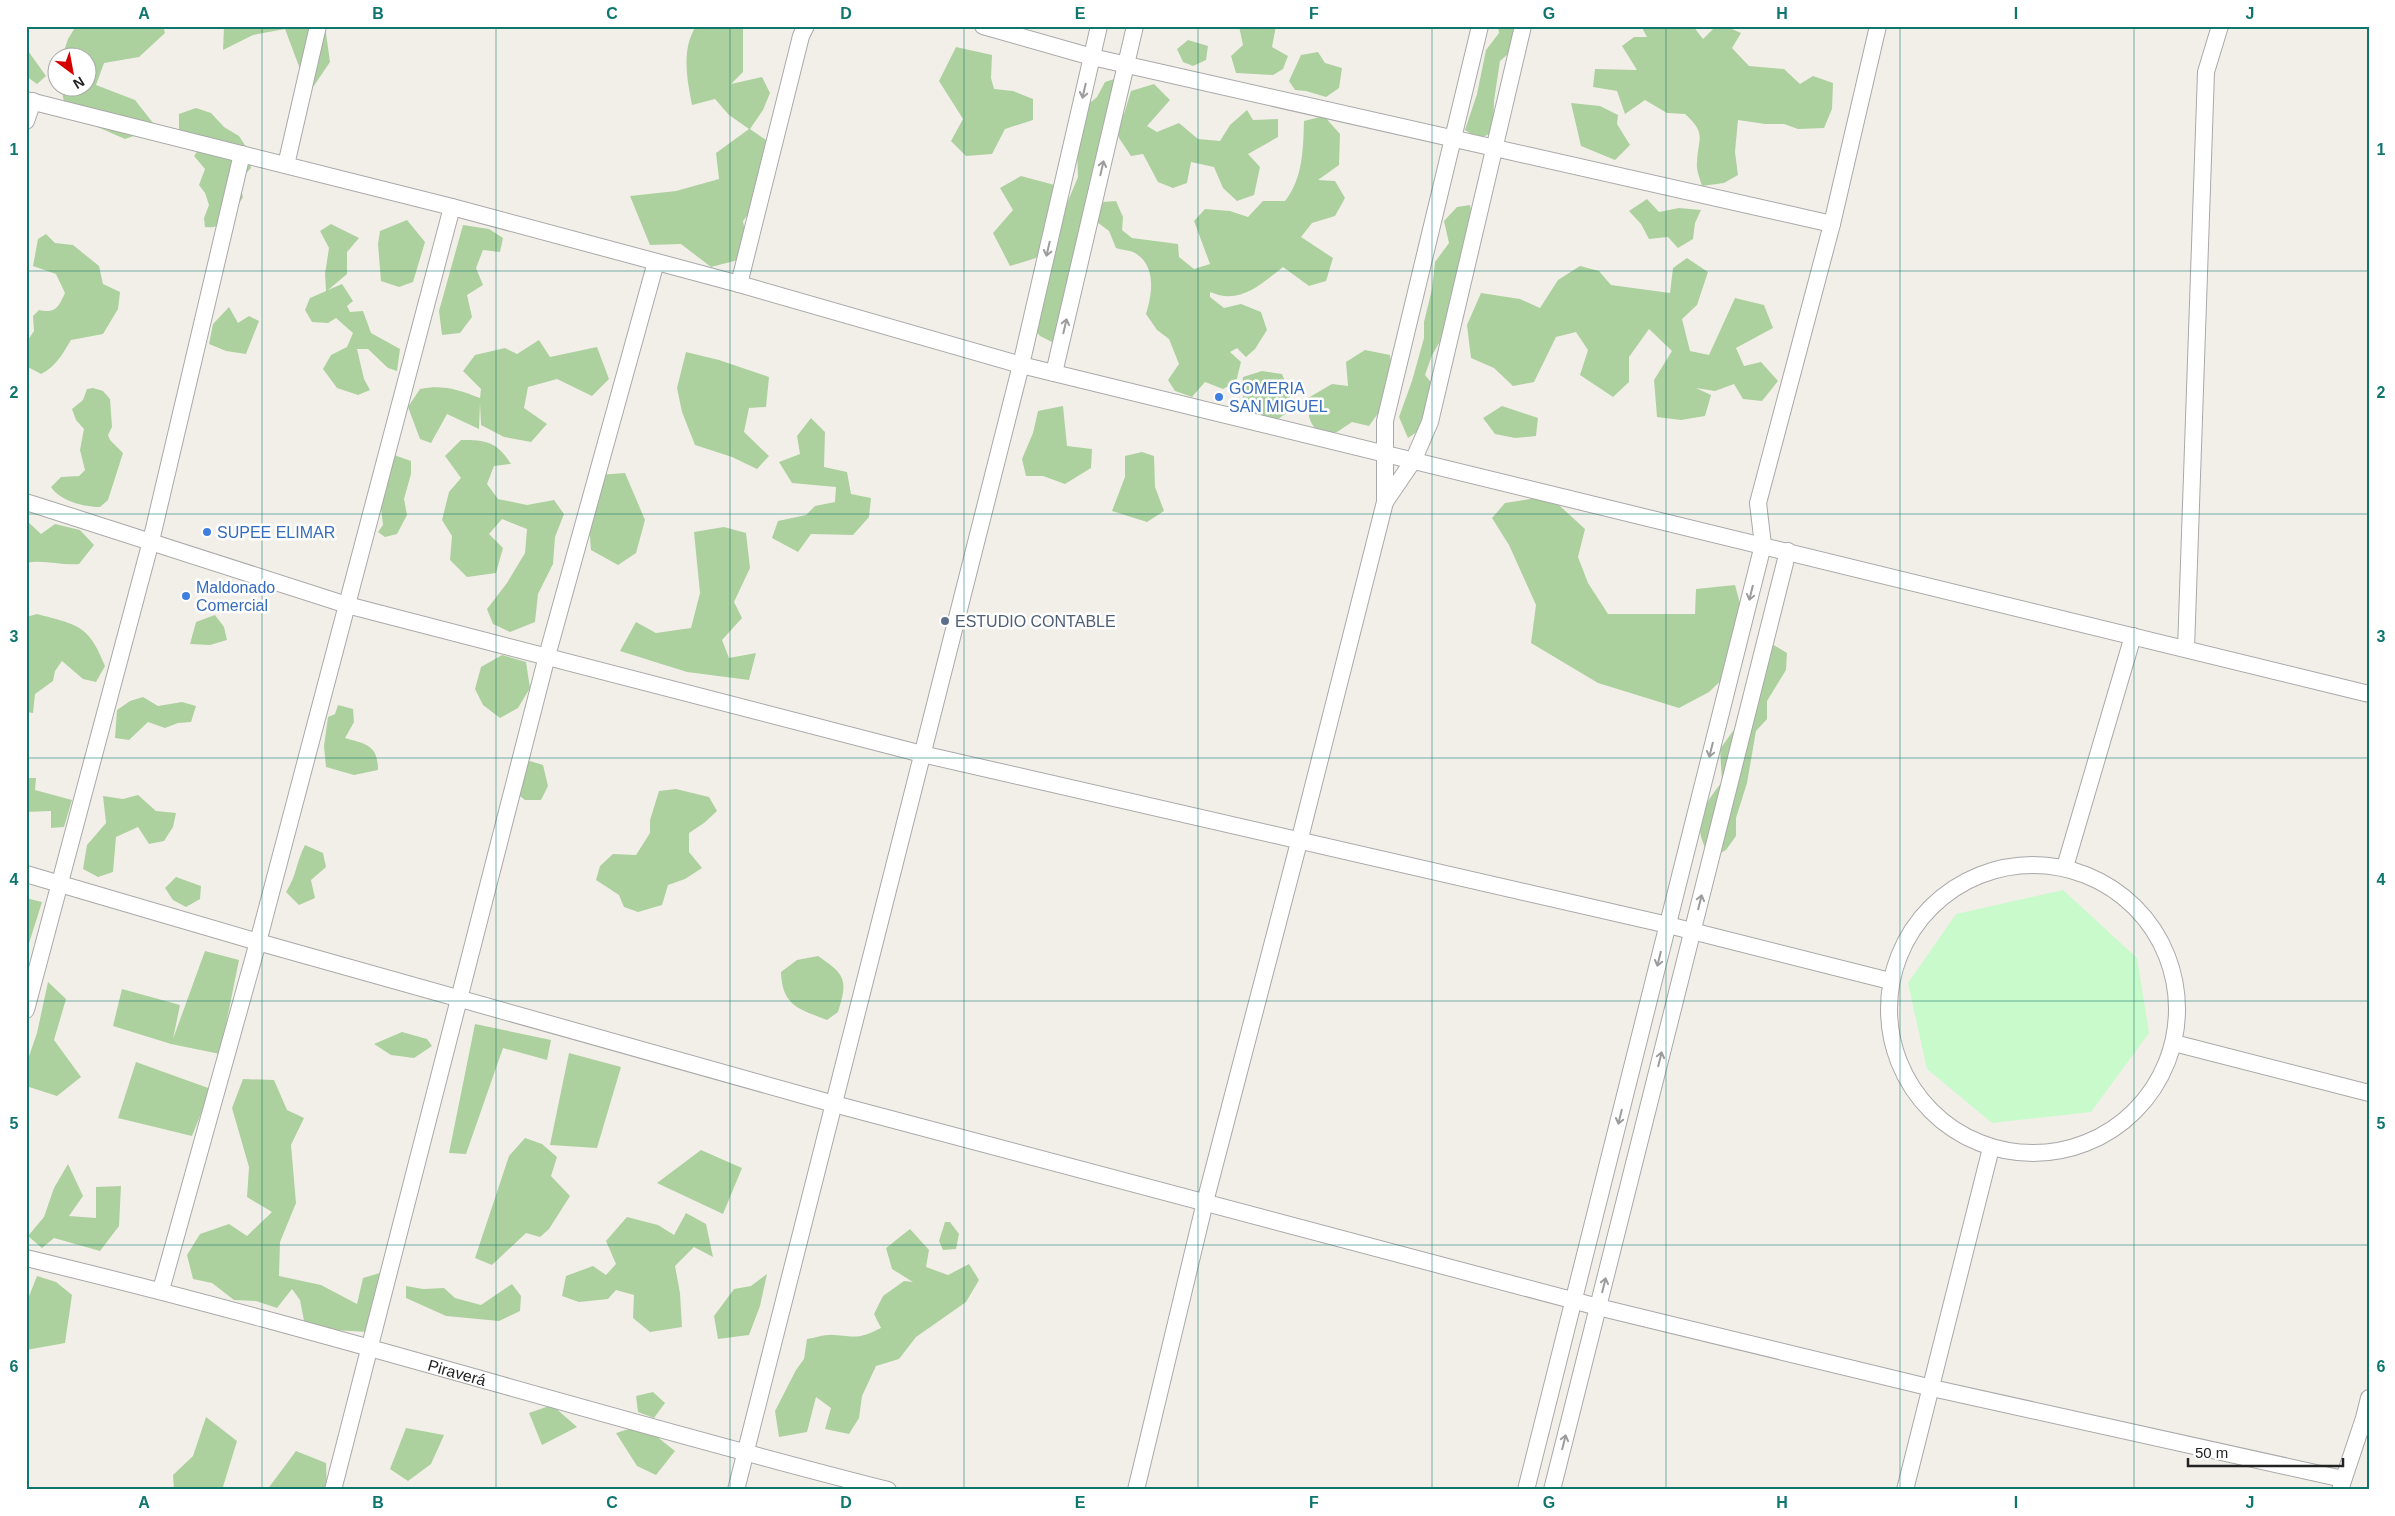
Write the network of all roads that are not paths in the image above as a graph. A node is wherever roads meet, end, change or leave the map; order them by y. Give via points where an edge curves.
1 (318, 26) edge
2 (806, 26) edge
3 (983, 26) edge
4 (1099, 26) edge
5 (1135, 26) edge
6 (1480, 26) edge
7 (1523, 26) edge
8 (1878, 26) edge
9 (2220, 26) edge
10 (1092, 57) junction
11 (1126, 63) junction
12 (30, 100) edge
13 (26, 121) edge
14 (1453, 138) junction
15 (1494, 148) junction
16 (242, 154) junction
17 (286, 165) junction
18 (452, 207) junction
19 (1832, 224) junction
20 (656, 262) junction
21 (739, 284) junction
22 (1021, 365) junction
23 (1054, 374) junction
24 (1385, 455) junction
25 (1413, 462) junction
26 (26, 502) edge
27 (1385, 502) junction
28 (151, 541) junction
29 (1762, 546) junction
30 (1788, 551) junction
31 (348, 605) junction
32 (2133, 636) junction
33 (2186, 649) junction
34 (547, 656) junction
35 (2369, 694) edge
36 (922, 754) junction
37 (1299, 842) junction
38 (2065, 867) junction
39 (26, 874) edge
40 (59, 885) junction
41 (1668, 925) junction
42 (1692, 931) junction
43 (258, 942) junction
44 (1890, 981) junction
45 (458, 998) junction
46 (26, 1010) edge
47 (2174, 1043) junction
48 (2369, 1093) edge
49 (834, 1104) junction
50 (1991, 1148) junction
51 (1205, 1202) junction
52 (26, 1258) edge
53 (161, 1290) junction
54 (1574, 1301) junction
55 (1598, 1307) junction
56 (368, 1348) junction
57 (1932, 1388) junction
58 (2369, 1398) edge
59 (2367, 1419) edge
60 (745, 1454) junction
61 (2342, 1484) edge
62 (333, 1490) edge
63 (736, 1490) edge
64 (888, 1490) edge
65 (1136, 1490) edge
66 (1526, 1490) edge
67 (1552, 1490) edge
68 (1905, 1490) edge

1 - 17 street
2 - 21 street
3 - 10 street
4 - 10 street
5 - 11 street
6 - 14 street
7 - 15 street
8 - 19 street
9 - 33 street via 2206,72
10 - 11 street
10 -> 22 street
11 - 14 street
23 -> 11 street
12 - 13 street
12 - 16 street
14 - 15 street
14 - 24 street via 1385,421
15 - 19 street
15 - 25 street via 1430,422
16 - 17 street
16 - 28 street
17 - 18 street
18 - 20 street
18 - 31 street
19 - 29 street via 1758,503
20 - 21 street
20 - 34 street
21 - 22 street
22 - 23 street
22 - 36 street
23 - 24 street
24 - 25 street
24 - 27 street
25 - 27 street
25 - 29 street
26 - 28 street
27 - 37 street
28 - 31 street
28 - 40 street
29 - 30 street
29 -> 41 street
30 - 32 street
42 -> 30 street
31 - 34 street
31 - 43 street
32 - 33 street
32 - 38 street
33 - 35 street
34 - 36 street
34 - 45 street
36 - 37 street
36 - 49 street
37 - 41 street
37 - 51 street
38 - 44 street via 2019,865 1974,876 1935,902 1912,930
38 - 47 street via 2108,884 2143,913 2167,953 2178,997
39 - 40 street
40 - 43 street
40 - 46 street
41 - 42 street
41 -> 54 street
42 - 44 street
55 -> 42 street
43 - 45 street
43 - 53 street
44 - 50 street via 1888,1024 1898,1065 1920,1102 1952,1130
45 - 49 street
45 - 56 street
47 - 48 street
47 - 50 street via 2155,1086 2124,1121 2108,1131 2083,1145 2038,1154
49 - 51 street
49 - 60 street
50 - 57 street
51 - 54 street
51 - 65 street
52 - 53 street, Piraverá
53 - 56 street, Piraverá
54 - 55 street
54 - 66 street
55 - 57 street
67 -> 55 street
56 - 60 street, Piraverá
56 - 62 street
57 - 61 street
57 - 68 street
58 - 59 street
59 - 61 street
60 - 63 street
60 - 64 street, Piraverá

